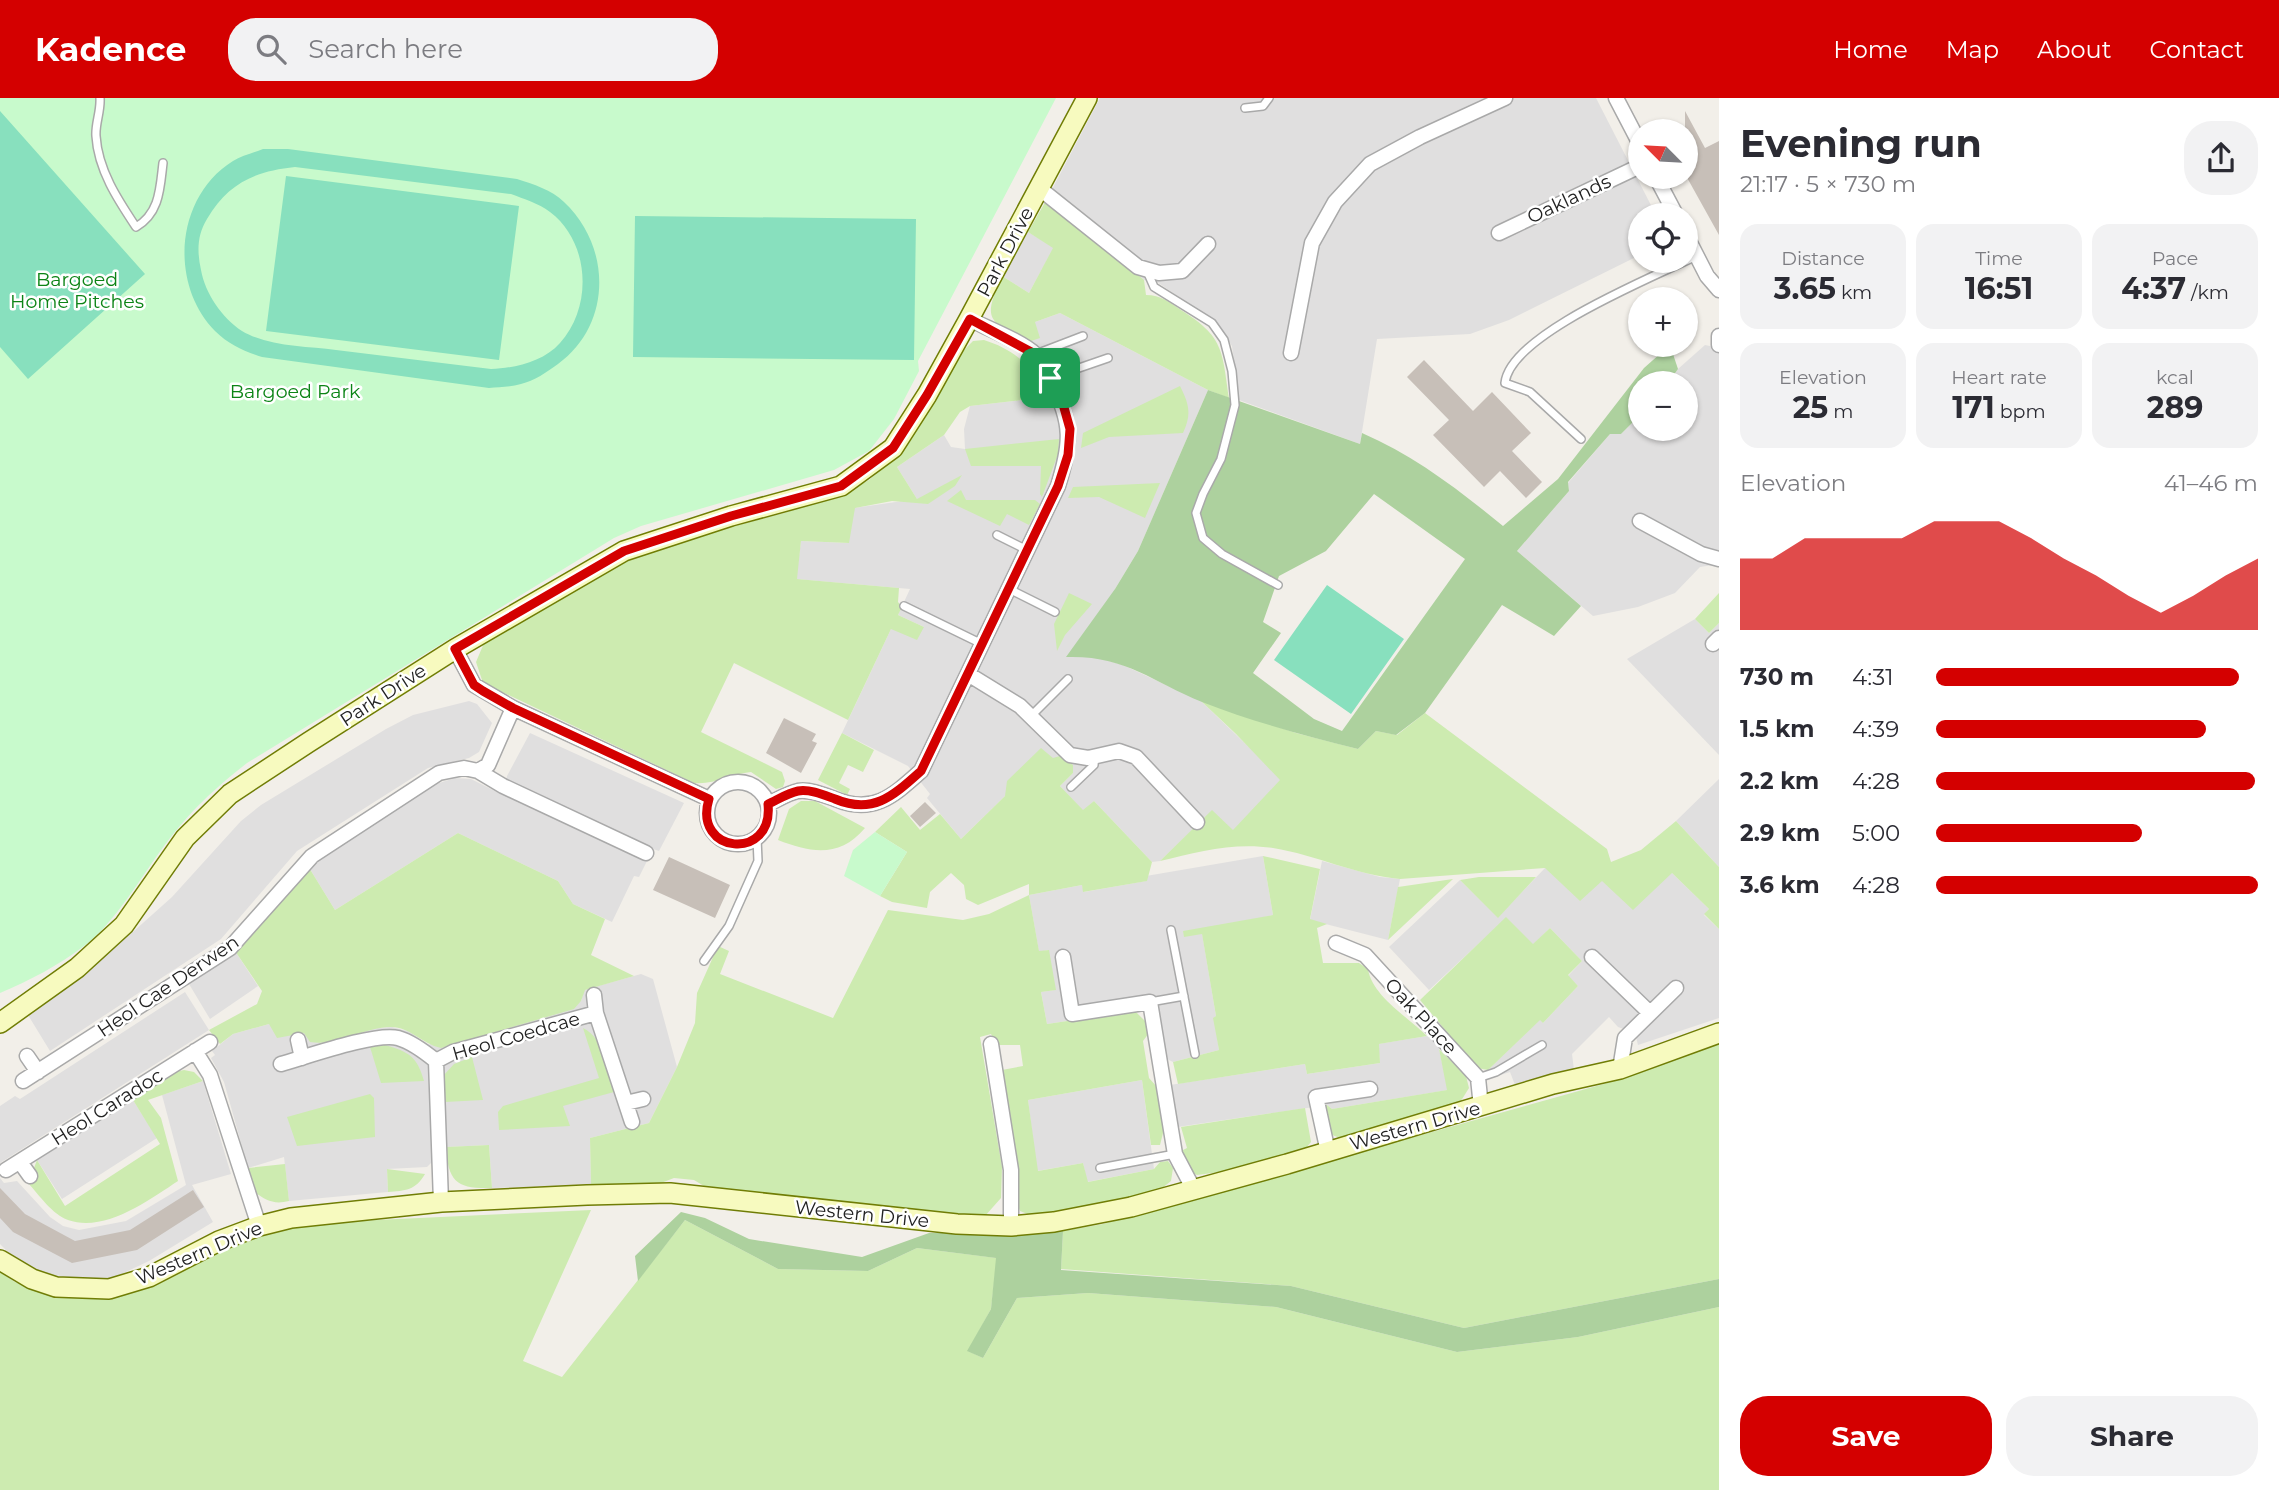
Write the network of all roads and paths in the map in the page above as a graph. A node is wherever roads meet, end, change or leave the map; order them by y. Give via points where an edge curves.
1 (100, 98) edge
2 (1087, 98) edge
3 (1269, 98) edge
4 (1505, 98) edge
5 (1616, 98) edge
6 (1245, 108) dead end
7 (1628, 121) edge
8 (163, 163) dead end
9 (1628, 172) edge
10 (1039, 188) junction
11 (1499, 233) dead end
12 (1208, 244) dead end
13 (1698, 260) edge
14 (1147, 270) junction
15 (1662, 273) edge
16 (1719, 290) edge
17 (970, 319) junction
18 (1719, 335) edge
19 (1083, 337) dead end
20 (1719, 345) edge
21 (1291, 353) dead end
22 (1035, 354) junction
23 (1108, 359) dead end
24 (1050, 378) junction
25 (1581, 439) dead end
26 (1640, 521) dead end
27 (996, 535) dead end
28 (1027, 550) junction
29 (1719, 559) edge
30 (1278, 585) dead end
31 (1009, 589) junction
32 (904, 606) dead end
33 (1055, 612) dead end
34 (982, 644) junction
35 (455, 649) junction
36 (968, 674) junction
37 (1068, 679) dead end
38 (513, 708) junction
39 (1030, 716) junction
40 (1095, 756) junction
41 (478, 771) junction
42 (1071, 787) dead end
43 (709, 799) junction
44 (768, 804) junction
45 (1197, 822) dead end
46 (757, 838) junction
47 (646, 853) dead end
48 (1171, 930) dead end
49 (1336, 943) dead end
50 (1063, 957) dead end
51 (1592, 957) dead end
52 (704, 961) dead end
53 (1676, 988) dead end
54 (593, 995) dead end
55 (1184, 996) junction
56 (1150, 1002) junction
57 (596, 1013) junction
58 (1650, 1013) junction
59 (0, 1023) edge
60 (1719, 1033) edge
61 (298, 1040) dead end
62 (210, 1042) dead end
63 (991, 1044) dead end
64 (1542, 1045) dead end
65 (195, 1052) junction
66 (1195, 1054) dead end
67 (27, 1056) dead end
68 (302, 1058) junction
69 (436, 1061) junction
70 (281, 1063) dead end
71 (1619, 1069) junction
72 (38, 1072) junction
73 (1478, 1078) junction
74 (23, 1081) dead end
75 (1370, 1089) dead end
76 (643, 1099) dead end
77 (626, 1103) junction
78 (1480, 1107) junction
79 (632, 1122) dead end
80 (1328, 1152) junction
81 (1175, 1154) junction
82 (20, 1162) junction
83 (1100, 1168) dead end
84 (6, 1170) dead end
85 (30, 1177) dead end
86 (1194, 1190) junction
87 (441, 1202) junction
88 (260, 1226) junction
89 (1011, 1226) junction
90 (0, 1260) edge

1 - 8 lane via 96,135 102,166 136,227 148,220 158,203
2 - 10 street, Park Drive
3 - 6 lane via 1263,106
4 - 21 street via 1370,164 1335,202 1312,243
5 - 7 street
9 - 11 street, Oaklands
10 - 14 street
10 - 17 street, Park Drive
12 - 14 street via 1182,271
13 - 16 street
14 - 30 lane via 1154,287 1212,323 1224,340 1232,371 1235,405 1221,459 1196,513 1203,538
15 - 25 lane via 1544,333 1506,373 1505,383 1530,392
17 - 22 street
17 - 35 street, Park Drive via 893,448 841,486 624,551
18 - 20 street
19 - 22 lane
22 - 24 street
23 - 24 lane
24 - 28 street via 1070,429 1068,455
26 - 29 street
27 - 28 lane
28 - 31 street
31 - 33 lane
31 - 34 street
32 - 34 lane
34 - 36 street
35 - 38 street via 474,685
35 - 59 street, Park Drive via 230,794 185,838 124,925 77,968
36 - 39 street
36 - 44 street via 921,771 898,792 864,807 799,791
37 - 39 lane
38 - 41 street via 488,765
38 - 43 street
39 - 40 street via 1070,755
40 - 42 lane via 1094,765
40 - 45 street via 1119,751 1136,757
41 - 47 street
41 - 72 street, Heol Cae Derwen via 464,768 439,773 312,856 230,948
43 - 44 street via 735,781 755,787
43 - 46 street via 707,820 718,838 737,845
44 - 46 street via 768,822
46 - 52 lane via 758,861 729,926
48 - 55 lane
49 - 73 street, Oak Place via 1365,955
50 - 56 street via 1072,1013
51 - 58 street
53 - 58 street
54 - 57 street, Heol Coedcae
55 - 56 lane
55 - 66 lane
56 - 81 street
57 - 69 street, Heol Coedcae via 453,1052
57 - 77 street, Heol Coedcae
58 - 71 street via 1625,1038
60 - 71 street, Western Drive
61 - 68 street
62 - 65 street, Heol Caradoc
63 - 89 street via 1011,1170
64 - 73 lane
65 - 82 street, Heol Caradoc
65 - 88 street via 210,1075
67 - 72 street
68 - 69 street, Heol Coedcae via 375,1038 397,1037
68 - 70 street, Heol Coedcae
69 - 87 street, Heol Coedcae
71 - 78 street, Western Drive
72 - 74 street, Heol Cae Derwen
73 - 78 street
75 - 80 street via 1316,1097
76 - 77 street
77 - 79 street, Heol Coedcae
78 - 80 street, Western Drive
80 - 86 street, Western Drive
81 - 83 lane
81 - 86 street
82 - 84 street, Heol Caradoc
82 - 85 street
86 - 89 street, Western Drive via 1132,1207
87 - 88 street, Western Drive via 291,1218
87 - 89 street, Western Drive via 670,1193
88 - 90 street, Western Drive via 149,1277 109,1289 56,1287

